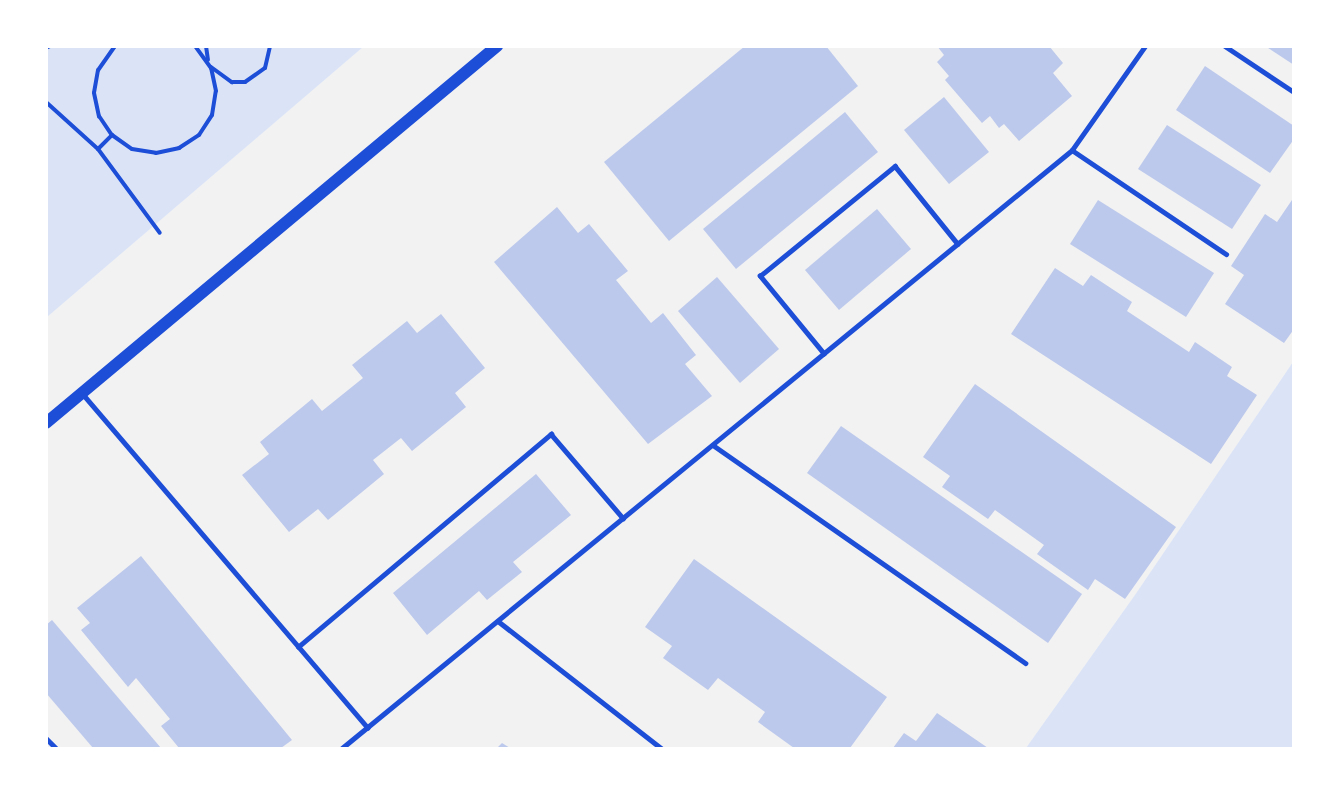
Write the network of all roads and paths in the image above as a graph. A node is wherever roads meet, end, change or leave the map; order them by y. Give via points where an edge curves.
1 (115, 46) edge
2 (195, 46) edge
3 (206, 46) edge
4 (270, 46) edge
5 (497, 46) edge
6 (1145, 46) edge
7 (1225, 46) edge
8 (211, 68) junction
9 (1293, 92) edge
10 (46, 102) edge
11 (112, 135) junction
12 (98, 149) junction
13 (1072, 150) junction
14 (160, 233) dead end
15 (958, 244) junction
16 (1226, 254) dead end
17 (824, 354) junction
18 (82, 393) junction
19 (46, 423) edge
20 (713, 445) junction
21 (623, 518) junction
22 (498, 621) junction
23 (298, 647) junction
24 (1025, 663) dead end
25 (368, 728) junction
26 (46, 738) edge
27 (56, 748) edge
28 (342, 748) edge
29 (661, 748) edge

1 - 11 path via 98,70 94,93 99,116
2 - 8 path
3 - 8 path
4 - 8 path via 265,68 244,82 232,82
5 - 18 main road
6 - 13 lane
7 - 9 lane
8 - 11 path via 216,91 212,115 199,135 179,148 156,153 132,149
10 - 12 path
11 - 12 path
12 - 14 path
13 - 15 lane
13 - 16 lane
15 - 17 lane
15 - 17 lane via 895,166 760,276
17 - 20 lane
18 - 19 main road
18 - 23 lane
20 - 21 lane
20 - 24 lane
21 - 22 lane
21 - 23 lane via 551,434
22 - 25 lane
22 - 29 lane
23 - 25 lane
25 - 28 lane
26 - 27 lane

